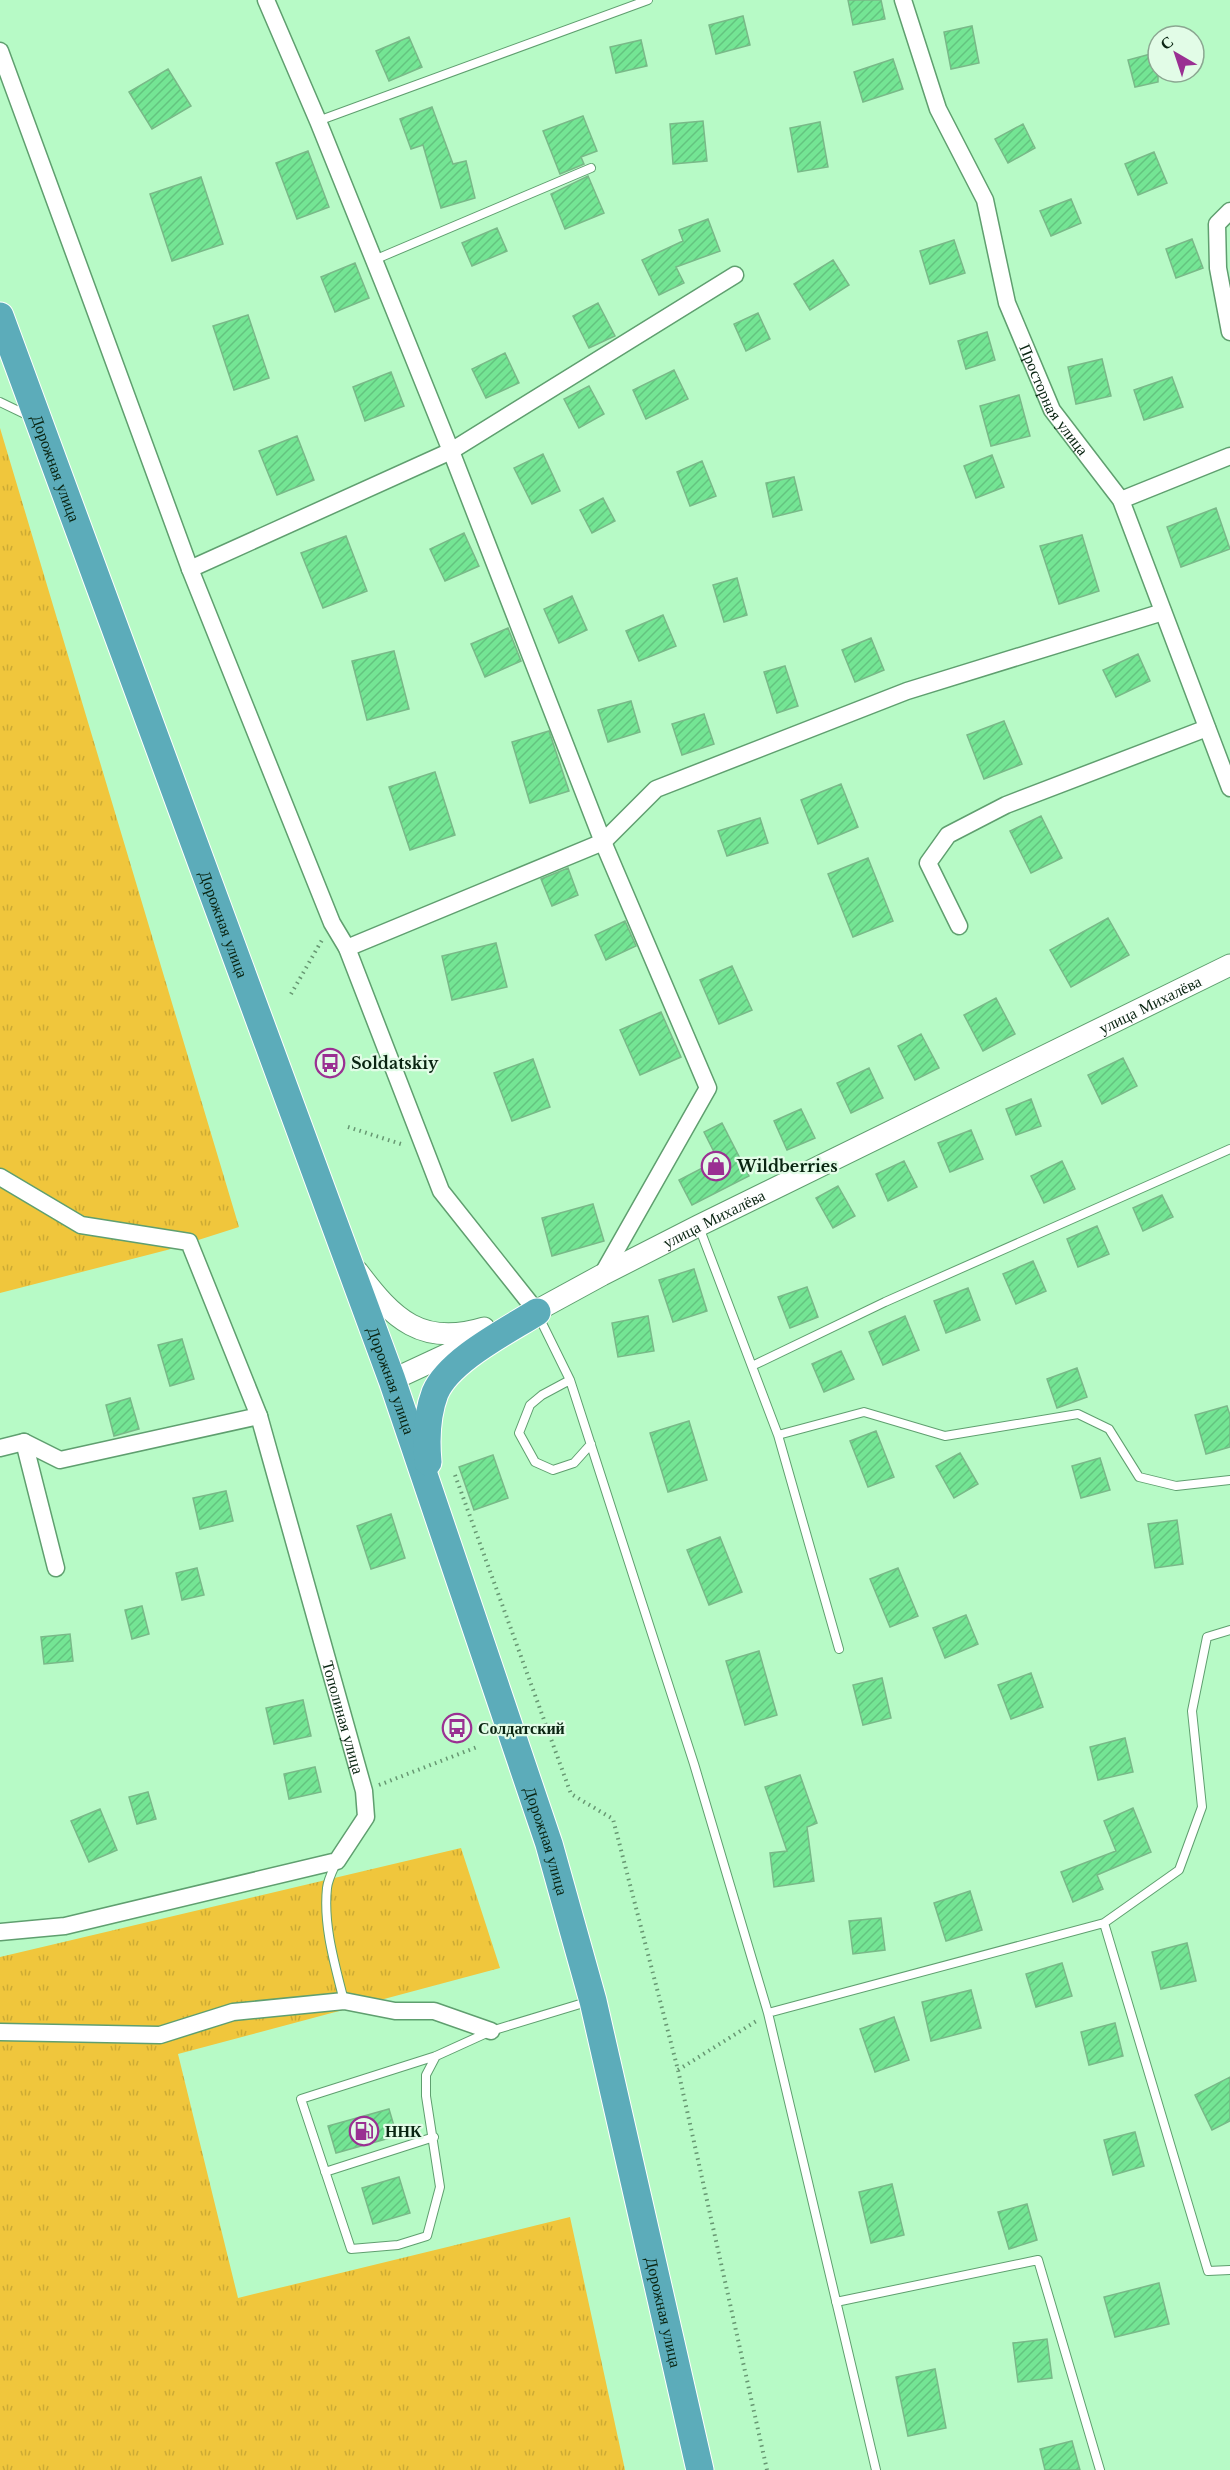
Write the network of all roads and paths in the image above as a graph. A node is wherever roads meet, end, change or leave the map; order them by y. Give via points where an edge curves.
1 (266, 0) edge
2 (648, 0) edge
3 (903, 0) edge
4 (0, 51) edge
5 (318, 122) junction
6 (591, 168) dead end
7 (1230, 211) edge
8 (374, 260) junction
9 (735, 275) dead end
10 (0, 316) edge
11 (1230, 332) edge
12 (0, 402) edge
13 (39, 421) junction
14 (452, 451) junction
15 (1230, 456) edge
16 (1121, 500) junction
17 (190, 569) junction
18 (1163, 612) junction
19 (1207, 728) junction
20 (1230, 788) edge
21 (603, 842) junction
22 (332, 923) junction
23 (959, 926) dead end
24 (347, 948) junction
25 (1230, 965) edge
26 (291, 994) dead end
27 (348, 1127) dead end
28 (1230, 1149) edge
29 (426, 1154) junction
30 (0, 1177) edge
31 (698, 1227) junction
32 (349, 1261) junction
33 (602, 1275) junction
34 (537, 1312) junction
35 (752, 1366) junction
36 (392, 1380) junction
37 (570, 1380) junction
38 (259, 1416) junction
39 (777, 1435) junction
40 (24, 1442) junction
41 (591, 1444) junction
42 (0, 1448) edge
43 (455, 1475) dead end
44 (1230, 1480) edge
45 (431, 1493) junction
46 (56, 1568) dead end
47 (1230, 1630) edge
48 (839, 1649) dead end
49 (477, 1747) dead end
50 (364, 1791) junction
51 (337, 1862) junction
52 (1104, 1923) junction
53 (0, 1932) edge
54 (344, 2001) junction
55 (593, 2001) junction
56 (768, 2013) junction
57 (491, 2031) junction
58 (0, 2032) edge
59 (436, 2056) junction
60 (678, 2070) junction
61 (434, 2137) junction
62 (325, 2172) junction
63 (1230, 2270) edge
64 (836, 2302) junction
65 (700, 2470) edge
66 (766, 2470) edge
67 (876, 2470) edge
68 (1100, 2470) edge

1 - 5 street
2 - 5 lane
3 - 16 street, Просторная улица via 938,109 985,200 1007,303 1052,410
4 - 17 street
5 - 8 street
6 - 8 lane
7 - 11 street via 1217,224 1218,268
8 - 14 street
9 - 14 street
10 - 13 highway, Дорожная улица
12 - 13 lane
13 - 32 highway, Дорожная улица
14 - 17 street
14 - 21 street
15 - 16 street
16 - 18 street, Просторная улица
17 - 22 street
18 - 19 street, Просторная улица
18 - 21 street via 907,691 656,789
19 - 20 street, Просторная улица
19 - 23 street via 1006,805 948,835 928,863
21 - 24 street
21 - 33 street via 708,1088
22 - 24 street
22 - 26 path
24 - 29 street
25 - 31 street, улица Михалёва
27 - 29 path
28 - 35 lane via 896,1297
29 - 34 street via 441,1191
30 - 38 street, Тополиная улица via 81,1225 189,1242
31 - 33 street, улица Михалёва
31 - 35 lane
32 - 34 street via 391,1311 415,1329 443,1335 474,1331
32 - 36 highway, Дорожная улица
33 - 34 street, улица Михалёва
34 - 36 street, улица Михалёва
34 - 37 lane
34 - 45 highway via 454,1368 436,1391 427,1449
35 - 39 lane
36 - 45 highway, Дорожная улица
37 - 41 lane
37 - 41 lane via 530,1405 519,1433 535,1462 553,1470 574,1463
38 - 40 street via 60,1460
38 - 50 street, Тополиная улица
39 - 44 lane via 864,1412 945,1436 1078,1414 1109,1429 1139,1477 1176,1486
39 - 48 lane
40 - 42 street
40 - 46 street
41 - 56 lane via 694,1764
43 - 60 path via 571,1794 613,1819
45 - 55 highway, Дорожная улица via 549,1844
47 - 52 lane via 1207,1637 1192,1712 1202,1807 1179,1870
49 - 50 path
50 - 51 street, Тополиная улица via 366,1817
51 - 53 street via 65,1926
51 - 54 lane via 327,1886 327,1910
52 - 56 lane
52 - 63 lane via 1208,2271
54 - 57 street via 395,2011 434,2011
54 - 58 street via 233,2012 160,2035
55 - 57 lane
55 - 65 highway, Дорожная улица
56 - 60 path
56 - 64 lane
57 - 59 lane
59 - 61 lane via 426,2075
59 - 62 lane via 301,2099
60 - 66 path
61 - 62 lane
61 - 62 lane via 440,2187 427,2236 398,2245 351,2249
64 - 67 lane
64 - 68 lane via 1038,2260

